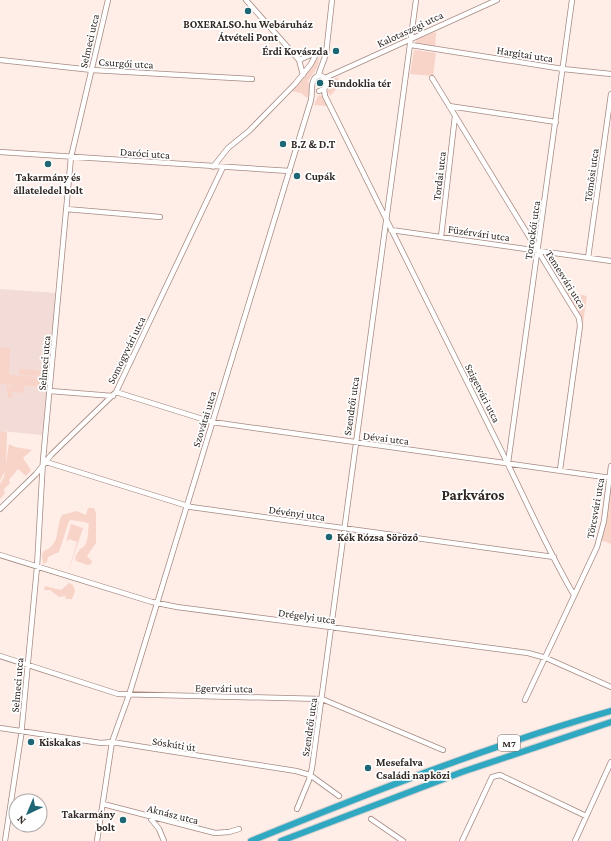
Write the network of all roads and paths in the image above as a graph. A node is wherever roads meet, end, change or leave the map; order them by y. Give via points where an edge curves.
1 (108, 0) edge
2 (246, 0) edge
3 (332, 0) edge
4 (416, 0) edge
5 (497, 0) edge
6 (572, 0) edge
7 (411, 39) junction
8 (411, 45) junction
9 (316, 54) junction
10 (326, 54) junction
11 (0, 60) edge
12 (299, 60) junction
13 (563, 69) junction
14 (92, 70) junction
15 (611, 74) edge
16 (303, 75) junction
17 (323, 78) junction
18 (432, 78) dead end
19 (252, 79) dead end
20 (313, 87) junction
21 (324, 89) junction
22 (319, 91) junction
23 (611, 94) edge
24 (325, 96) junction
25 (311, 100) junction
26 (449, 106) junction
27 (455, 116) junction
28 (556, 122) junction
29 (0, 152) edge
30 (71, 157) junction
31 (213, 166) junction
32 (223, 167) junction
33 (290, 171) junction
34 (66, 208) junction
35 (160, 217) dead end
36 (386, 220) junction
37 (391, 230) junction
38 (441, 237) junction
39 (538, 250) junction
40 (588, 258) junction
41 (611, 261) edge
42 (50, 390) junction
43 (114, 394) junction
44 (212, 422) junction
45 (355, 443) junction
46 (44, 462) junction
47 (508, 462) junction
48 (611, 466) edge
49 (560, 470) junction
50 (610, 478) edge
51 (186, 506) junction
52 (0, 509) edge
53 (344, 530) junction
54 (0, 555) edge
55 (554, 557) junction
56 (37, 567) junction
57 (574, 595) junction
58 (156, 603) junction
59 (332, 628) junction
60 (0, 656) edge
61 (546, 658) junction
62 (28, 664) junction
63 (611, 687) edge
64 (129, 695) junction
65 (322, 699) junction
66 (525, 700) dead end
67 (611, 711) edge
68 (611, 722) edge
69 (0, 728) edge
70 (22, 731) junction
71 (112, 742) junction
72 (443, 750) dead end
73 (611, 762) edge
74 (310, 775) junction
75 (339, 796) dead end
76 (103, 804) junction
77 (296, 809) dead end
78 (586, 816) junction
79 (149, 817) junction
80 (371, 819) dead end
81 (239, 829) dead end
82 (6, 841) edge
83 (97, 841) edge
84 (164, 841) edge
85 (251, 841) edge
86 (281, 841) edge
87 (404, 841) edge
88 (462, 841) edge
89 (575, 841) edge

1 - 14 street, Selmeci utca
2 - 12 street
3 - 10 street
4 - 7 street, Szendrői utca
5 - 7 street, Kalotaszegi utca
6 - 13 street, Torockói utca
7 - 8 street, Szendrői utca
7 - 17 street, Kalotaszegi utca
8 - 13 street, Hargitai utca
8 - 36 street, Szendrői utca
9 - 10 street
9 - 12 street
9 - 16 street
10 - 17 street
11 - 14 street, Csurgói utca
12 - 16 street
13 - 15 street, Hargitai utca
13 - 28 street, Torockói utca
14 - 19 street, Csurgói utca
14 - 30 street, Selmeci utca
16 - 31 street
17 - 20 street via 313,80
17 - 21 street via 327,85
18 - 26 street, Temesvári utca
20 - 22 street
20 - 25 street, Szovátai utca
21 - 22 street
21 - 24 street, Szigetvári utca
22 - 24 street, Szigetvári utca
22 - 25 street
23 - 40 street, Tömösi utca
24 - 36 street, Szigetvári utca
25 - 33 street, Szovátai utca
26 - 27 street, Temesvári utca
26 - 28 street
27 - 38 street, Tordai utca
27 - 39 street, Temesvári utca
28 - 39 street, Torockói utca
29 - 30 street, Daróci utca
30 - 31 street, Daróci utca
30 - 34 street, Selmeci utca
31 - 32 street, Daróci utca
32 - 33 street, Daróci utca
32 - 43 street, Somogyvári utca
33 - 44 street, Szovátai utca
34 - 35 street
34 - 42 street, Selmeci utca
36 - 37 street, Szigetvári utca
36 - 45 street, Szendrői utca
37 - 38 street, Füzérvári utca
37 - 47 street, Szigetvári utca
38 - 39 street, Füzérvári utca
39 - 40 street, Füzérvári utca
39 - 47 street, Torockói utca
39 - 49 street, Temesvári utca via 577,314 580,326
40 - 41 street, Füzérvári utca
42 - 43 street, Dévai utca
42 - 46 street, Selmeci utca
43 - 44 street, Dévai utca
43 - 46 street, Somogyvári utca
44 - 45 street, Dévai utca
44 - 51 street, Szovátai utca
45 - 47 street, Dévai utca
45 - 53 street, Szendrői utca
46 - 51 street, Dévényi utca
46 - 52 street, Somogyvári utca
46 - 56 street, Selmeci utca
47 - 49 street, Dévai utca
47 - 55 street, Szigetvári utca
48 - 50 street, Törcsvári utca
49 - 50 street, Dévai utca
50 - 57 street, Törcsvári utca via 600,537
51 - 53 street, Dévényi utca
51 - 58 street, Szovátai utca
53 - 55 street, Dévényi utca
53 - 59 street, Szendrői utca
54 - 56 street, Drégelyi utca
55 - 57 street, Szigetvári utca
56 - 58 street, Drégelyi utca
56 - 62 street, Selmeci utca
57 - 61 street
58 - 59 street, Drégelyi utca
58 - 64 street, Szovátai utca
59 - 61 street, Drégelyi utca via 528,653
59 - 65 street, Szendrői utca
60 - 62 street, Egervári utca
61 - 63 street, Drégelyi utca
61 - 66 street
62 - 64 street, Egervári utca via 118,694
62 - 70 street, Selmeci utca
64 - 65 street, Egervári utca
64 - 71 street, Szovátai utca
65 - 72 street, Egervári utca
65 - 74 street, Szendrői utca
67 - 85 highway, M7 via 446,765
68 - 86 highway, M7 via 462,772
69 - 70 street, Sóskúti út
70 - 71 street, Sóskúti út via 101,743
70 - 82 street, Selmeci utca
71 - 74 street, Sóskúti út
71 - 76 street, Szovátai utca
73 - 78 street
74 - 75 street, Sóskúti út
74 - 77 street, Szendrői utca
76 - 79 street, Aknász utca
76 - 83 street, Szovátai utca
78 - 88 street via 500,775 492,777
78 - 89 street
79 - 81 street, Aknász utca via 214,833
79 - 84 street
80 - 87 street

